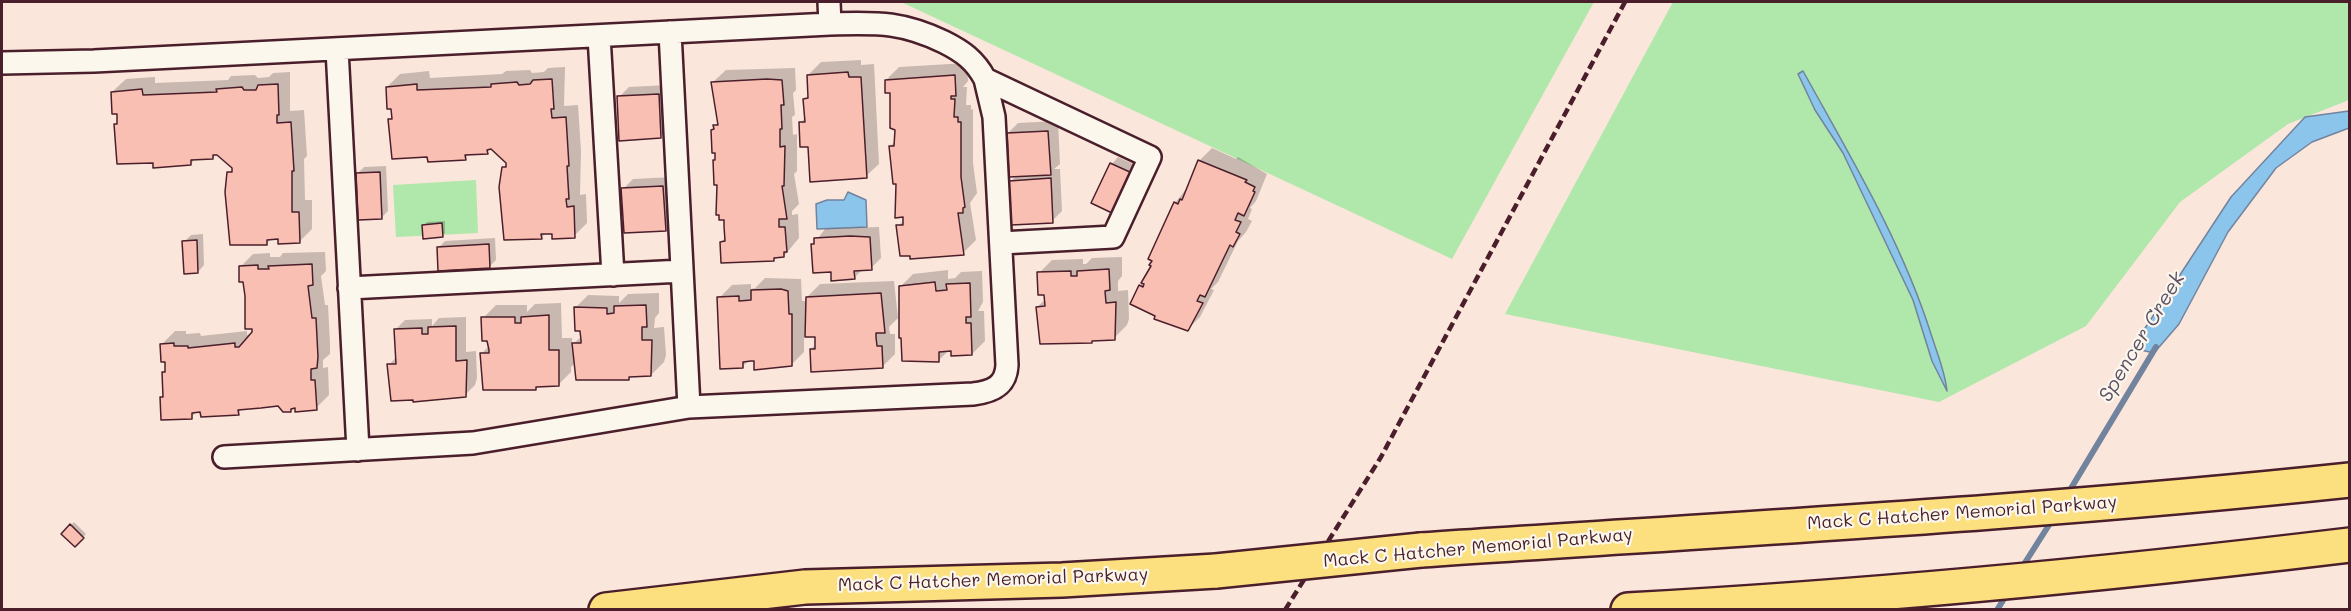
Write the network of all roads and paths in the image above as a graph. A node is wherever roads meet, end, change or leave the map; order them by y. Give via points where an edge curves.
1 (829, 2) edge
2 (830, 24) junction
3 (670, 32) junction
4 (600, 36) junction
5 (337, 49) junction
6 (2, 63) edge
7 (985, 79) junction
8 (1001, 243) junction
9 (682, 271) junction
10 (613, 275) junction
11 (350, 288) junction
12 (689, 407) junction
13 (358, 450) junction
14 (224, 457) dead end
15 (2349, 480) edge
16 (2349, 545) edge
17 (606, 609) edge
18 (1628, 609) edge

1 - 2 street
2 - 3 street
2 - 7 street via 887,23 917,29 969,56
3 - 4 street
3 - 9 street
4 - 5 street
4 - 10 street
5 - 6 street
5 - 11 street
7 - 8 street via 994,117
7 - 8 street via 1150,157 1113,237
8 - 12 street via 1008,365 1004,379 993,390
9 - 10 street
9 - 12 street
10 - 11 street
11 - 13 street
12 - 13 street via 497,440
13 - 14 street
15 - 17 highway, Mack C Hatcher Memorial Parkway, bridge via 1970,514 1421,550 1216,571 1062,580 805,587
16 - 18 highway via 2170,567 1796,600

